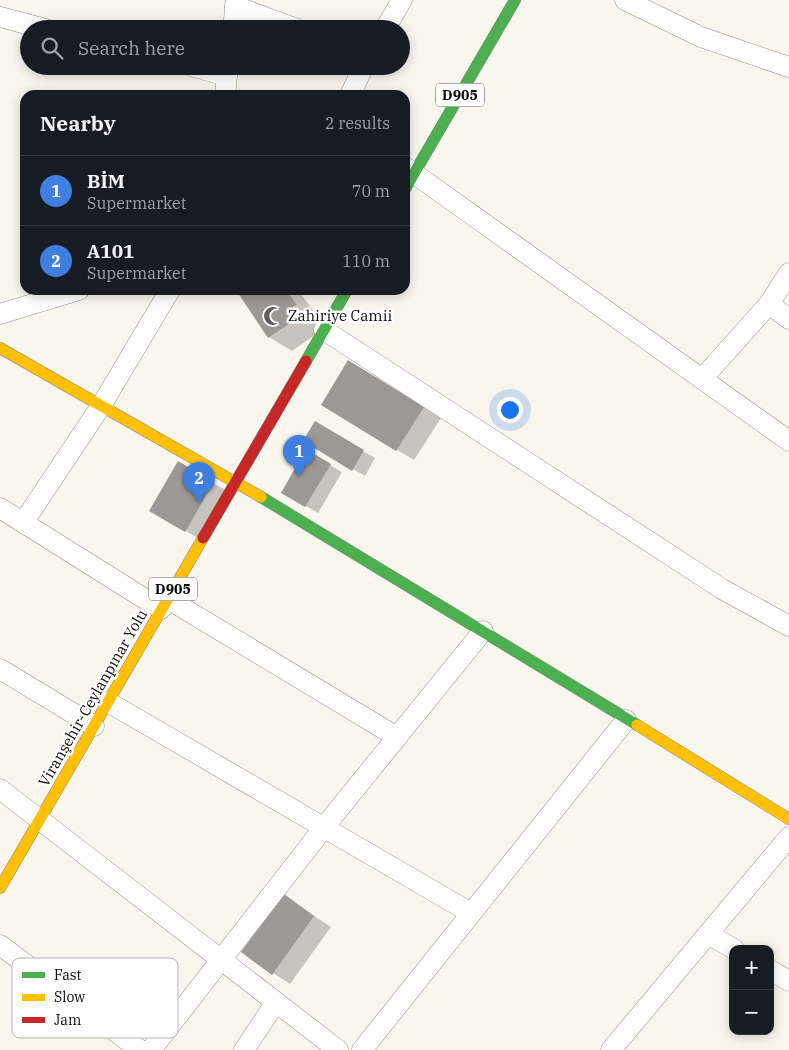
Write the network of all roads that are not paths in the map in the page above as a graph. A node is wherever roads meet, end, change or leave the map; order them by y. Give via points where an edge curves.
1 (402, 0) edge
2 (515, 0) edge
3 (625, 0) edge
4 (236, 3) edge
5 (0, 17) edge
6 (234, 20) edge
7 (276, 20) edge
8 (390, 20) edge
9 (20, 22) edge
10 (789, 67) edge
11 (360, 75) edge
12 (352, 90) edge
13 (410, 174) edge
14 (410, 178) edge
15 (789, 273) edge
16 (63, 295) edge
17 (167, 295) edge
18 (344, 295) edge
19 (769, 304) junction
20 (0, 314) edge
21 (789, 319) edge
22 (324, 330) junction
23 (0, 348) edge
24 (702, 379) junction
25 (101, 406) junction
26 (789, 441) edge
27 (235, 482) junction
28 (0, 508) edge
29 (24, 523) junction
30 (164, 604) junction
31 (789, 626) edge
32 (483, 631) junction
33 (0, 669) edge
34 (108, 702) junction
35 (626, 720) junction
36 (94, 726) junction
37 (397, 737) junction
38 (0, 789) edge
39 (40, 819) junction
40 (789, 819) edge
41 (325, 826) junction
42 (789, 838) edge
43 (3, 877) edge
44 (471, 913) junction
45 (708, 934) junction
46 (0, 945) edge
47 (729, 946) edge
48 (17, 958) edge
49 (222, 959) junction
50 (774, 972) edge
51 (789, 981) edge
52 (276, 1002) junction
53 (178, 1015) edge
54 (124, 1038) edge
55 (160, 1038) edge
56 (140, 1050) edge
57 (151, 1050) edge
58 (244, 1050) edge
59 (338, 1050) edge
60 (362, 1050) edge
61 (611, 1050) edge

1 - 8 street
2 - 13 street, D905
3 - 10 street via 701,37
4 - 6 street
4 - 7 street
5 - 9 street
11 - 12 street
14 - 24 street
15 - 19 street
16 - 20 street
17 - 25 street
18 - 22 street, Viranşehir-Ceylanpınar Yolu / D905
19 - 21 street
19 - 24 street
22 - 27 street, Viranşehir-Ceylanpınar Yolu / D905
22 - 31 street via 722,589
23 - 25 street
24 - 26 street
25 - 27 street
25 - 29 street
27 - 30 street, Viranşehir-Ceylanpınar Yolu / D905
27 - 32 street
28 - 29 street
29 - 30 street
30 - 34 street, Viranşehir-Ceylanpınar Yolu / D905
30 - 37 street
32 - 35 street
32 - 37 street
33 - 36 street
34 - 36 street, Viranşehir-Ceylanpınar Yolu / D905
34 - 41 street
35 - 40 street
35 - 44 street
36 - 39 street, Viranşehir-Ceylanpınar Yolu / D905
37 - 41 street
38 - 39 street
39 - 43 street, Viranşehir-Ceylanpınar Yolu / D905
39 - 49 street
41 - 44 street
41 - 49 street
42 - 45 street
44 - 60 street
45 - 47 street
45 - 61 street
46 - 48 street
49 - 52 street
49 - 53 street
50 - 51 street
52 - 58 street
52 - 59 street
54 - 56 street
55 - 57 street

